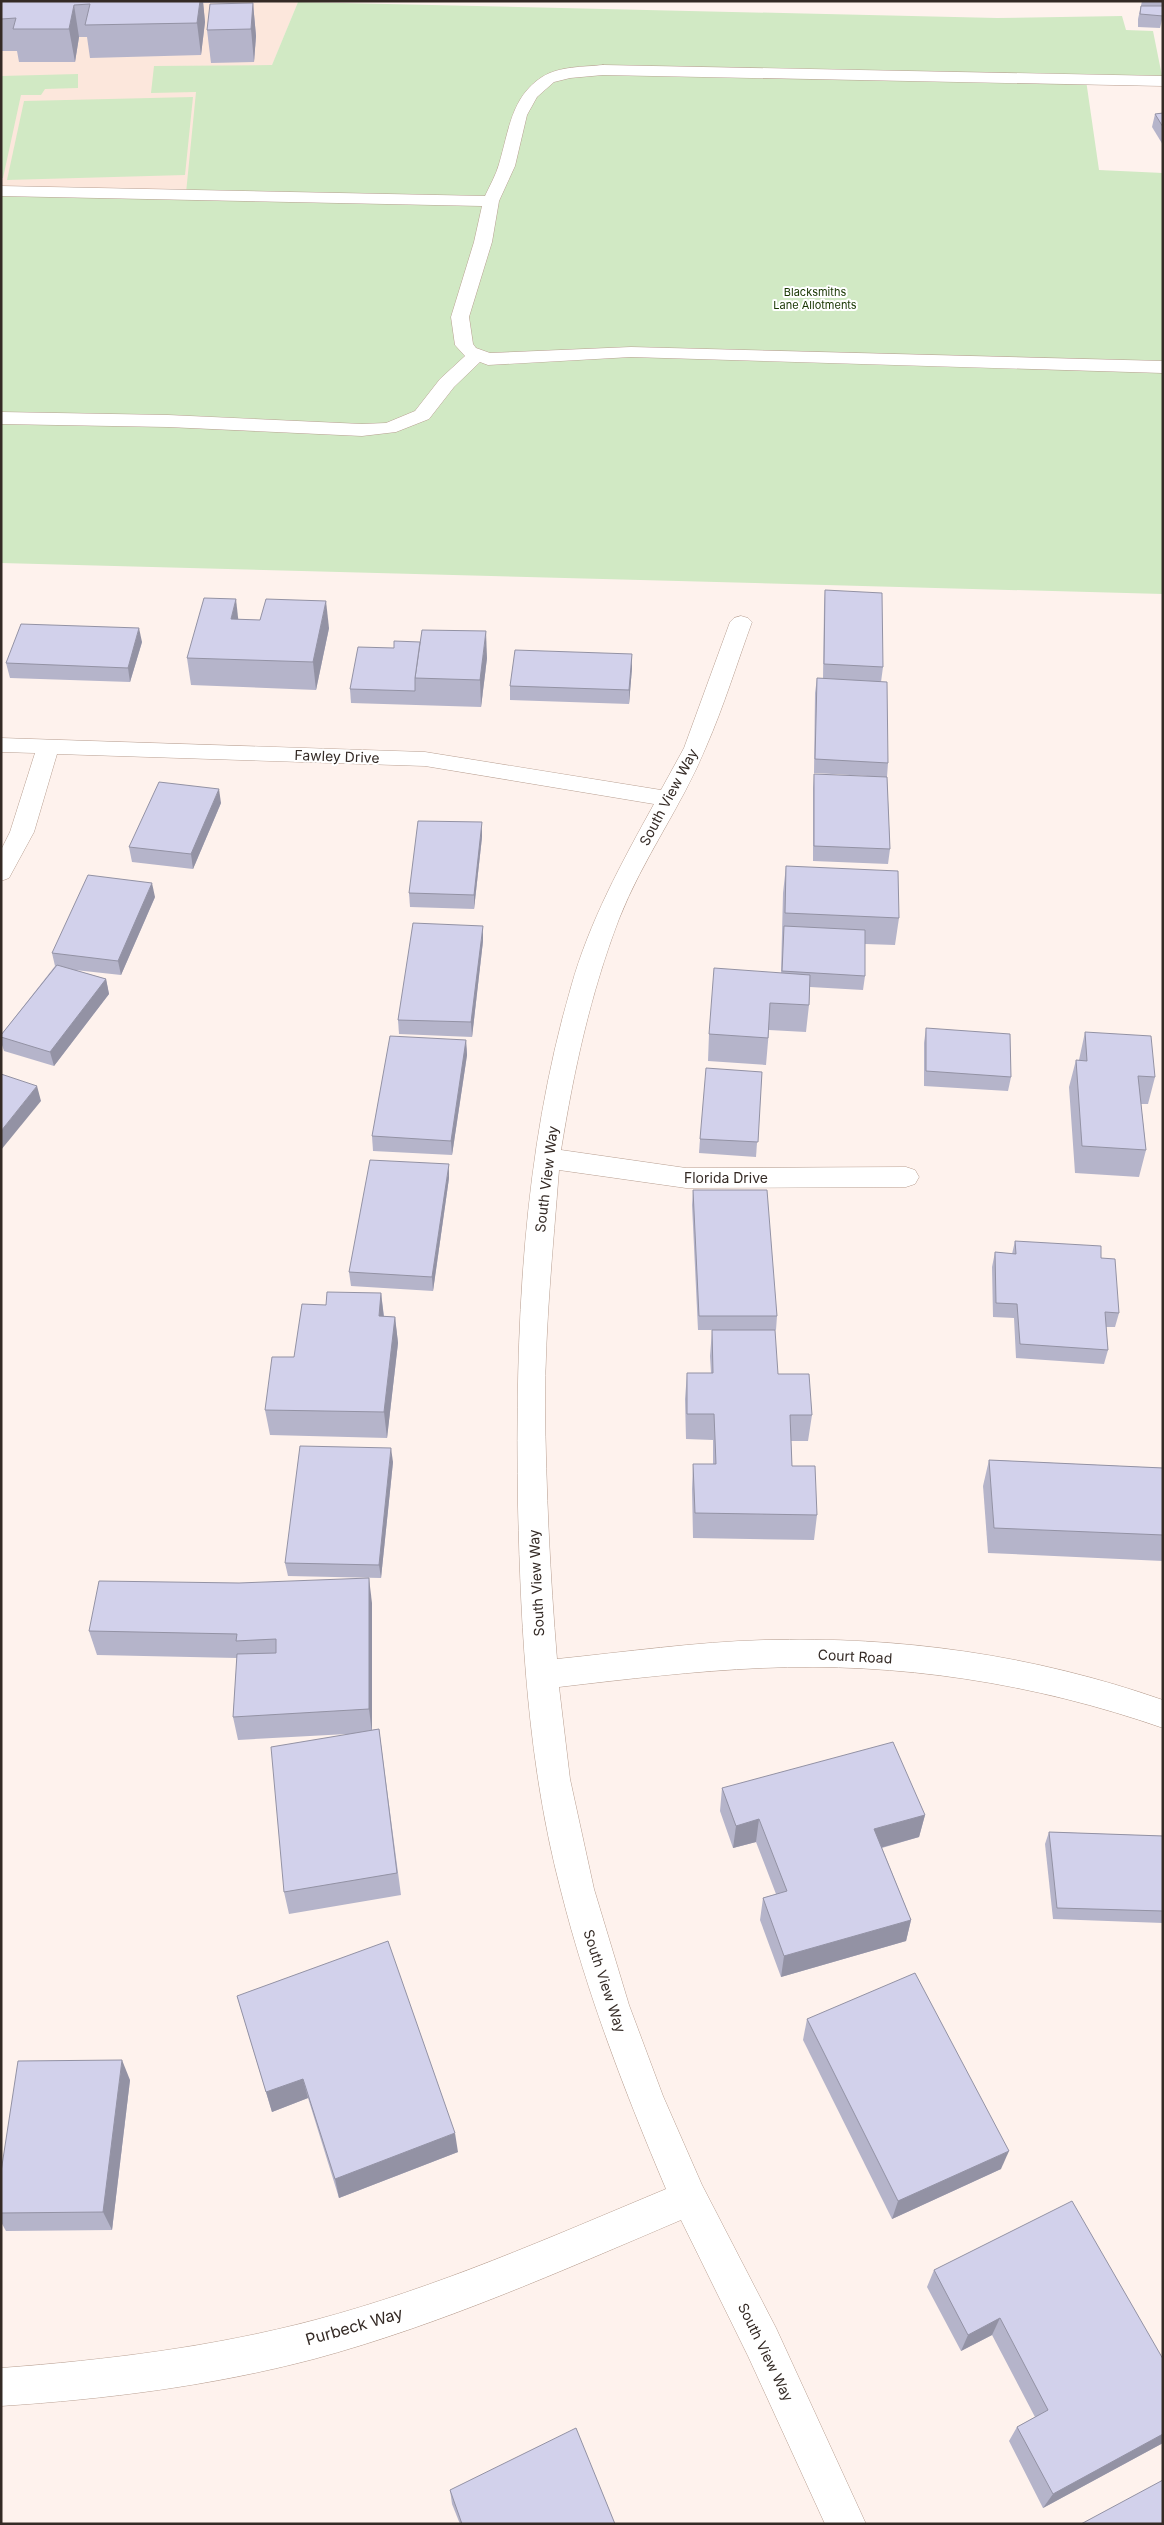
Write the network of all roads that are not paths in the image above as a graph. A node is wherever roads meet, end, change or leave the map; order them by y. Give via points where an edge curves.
1 (1163, 81) edge
2 (1, 191) edge
3 (491, 201) junction
4 (476, 356) junction
5 (1163, 367) edge
6 (1, 418) edge
7 (741, 622) dead end
8 (1, 745) edge
9 (48, 747) junction
10 (669, 799) junction
11 (1, 873) edge
12 (547, 1158) junction
13 (906, 1177) dead end
14 (542, 1675) junction
15 (1163, 1714) edge
16 (690, 2198) junction
17 (1, 2387) edge
18 (846, 2524) edge

1 - 3 street via 603,70 569,73 549,79 530,94 519,115 507,166
2 - 3 street
3 - 4 street via 483,242 460,317 464,345
4 - 5 street via 631,352
4 - 6 street via 447,382 422,415 382,428
7 - 10 street, South View Way via 695,748
8 - 9 street, Fawley Drive
9 - 10 street, Fawley Drive via 425,759
9 - 11 street via 22,832
10 - 12 street, South View Way via 608,917 584,983 562,1067
12 - 13 street, Florida Drive via 686,1178
12 - 14 street, South View Way via 534,1316 531,1404 535,1579
14 - 15 street, Court Road via 755,1655 840,1654 935,1661 1031,1677 1127,1700
14 - 16 street, South View Way via 554,1779 577,1889 611,2005 647,2101
16 - 17 street, Purbeck Way via 478,2287 357,2327 232,2358 83,2382
16 - 18 street, South View Way via 762,2342

